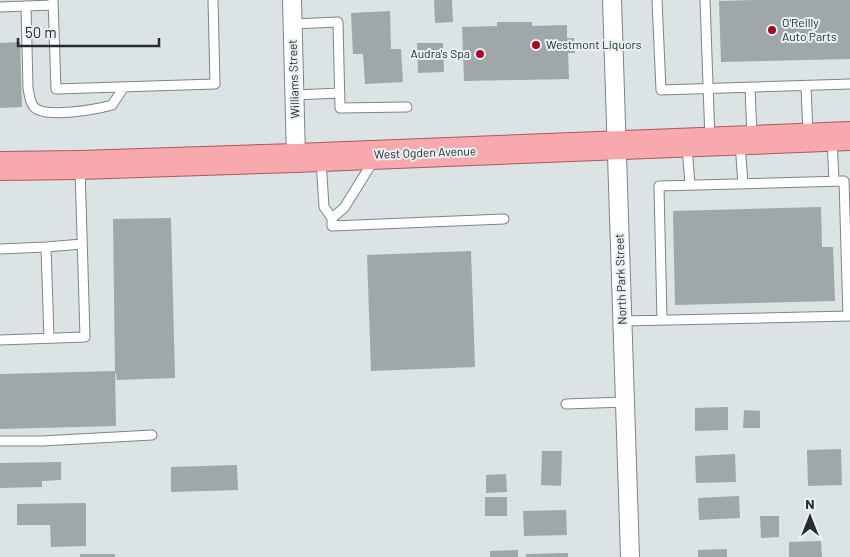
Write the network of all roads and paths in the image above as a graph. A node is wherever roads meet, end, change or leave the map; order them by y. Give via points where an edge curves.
1 (213, 0) edge
2 (292, 0) edge
3 (612, 0) edge
4 (657, 0) edge
5 (705, 0) edge
6 (53, 2) edge
7 (26, 6) junction
8 (0, 7) edge
9 (293, 24) junction
10 (850, 84) edge
11 (806, 86) junction
12 (124, 87) junction
13 (750, 87) junction
14 (708, 89) junction
15 (340, 93) junction
16 (295, 95) junction
17 (407, 106) dead end
18 (830, 137) edge
19 (746, 140) junction
20 (698, 142) junction
21 (617, 146) junction
22 (385, 155) junction
23 (309, 158) junction
24 (0, 166) edge
25 (80, 166) junction
26 (834, 182) junction
27 (743, 184) junction
28 (690, 185) junction
29 (332, 218) junction
30 (504, 220) dead end
31 (82, 244) junction
32 (46, 247) junction
33 (0, 249) edge
34 (849, 316) edge
35 (662, 320) junction
36 (622, 321) junction
37 (48, 338) junction
38 (0, 340) edge
39 (625, 402) junction
40 (566, 404) dead end
41 (152, 435) dead end
42 (0, 441) edge
43 (630, 557) edge

1 - 12 lane via 215,84
2 - 9 street, Williams Street
3 - 21 street, North Park Street
4 - 14 lane via 661,90
5 - 14 lane
6 - 7 lane
6 - 12 lane via 56,89
7 - 8 lane
7 - 12 lane via 28,88 34,108 46,113 95,110 112,105
9 - 15 lane via 338,22
9 - 16 street, Williams Street
10 - 11 lane
11 - 13 lane
11 - 18 lane
13 - 14 lane
13 - 19 lane
14 - 20 lane
15 - 16 lane
15 - 17 lane via 340,108
16 - 23 street, Williams Street
18 - 19 main road, West Ogden Avenue
18 - 26 lane
19 - 20 main road, West Ogden Avenue
19 - 27 lane
20 - 21 main road, West Ogden Avenue
20 - 28 lane
21 - 22 main road, West Ogden Avenue
21 - 36 street, North Park Street
22 - 23 main road, West Ogden Avenue
22 - 29 lane via 372,163 344,208
23 - 25 main road, West Ogden Avenue
23 - 29 lane via 324,207
24 - 25 main road, West Ogden Avenue
25 - 31 lane
26 - 27 lane
26 - 34 lane via 844,181
27 - 28 lane
28 - 35 lane via 659,186
29 - 30 lane via 332,226
31 - 32 lane
31 - 37 lane via 85,337
32 - 33 lane
32 - 37 lane
34 - 35 lane
35 - 36 lane
36 - 39 street, North Park Street
37 - 38 lane
39 - 40 lane
39 - 43 street, North Park Street
41 - 42 lane

